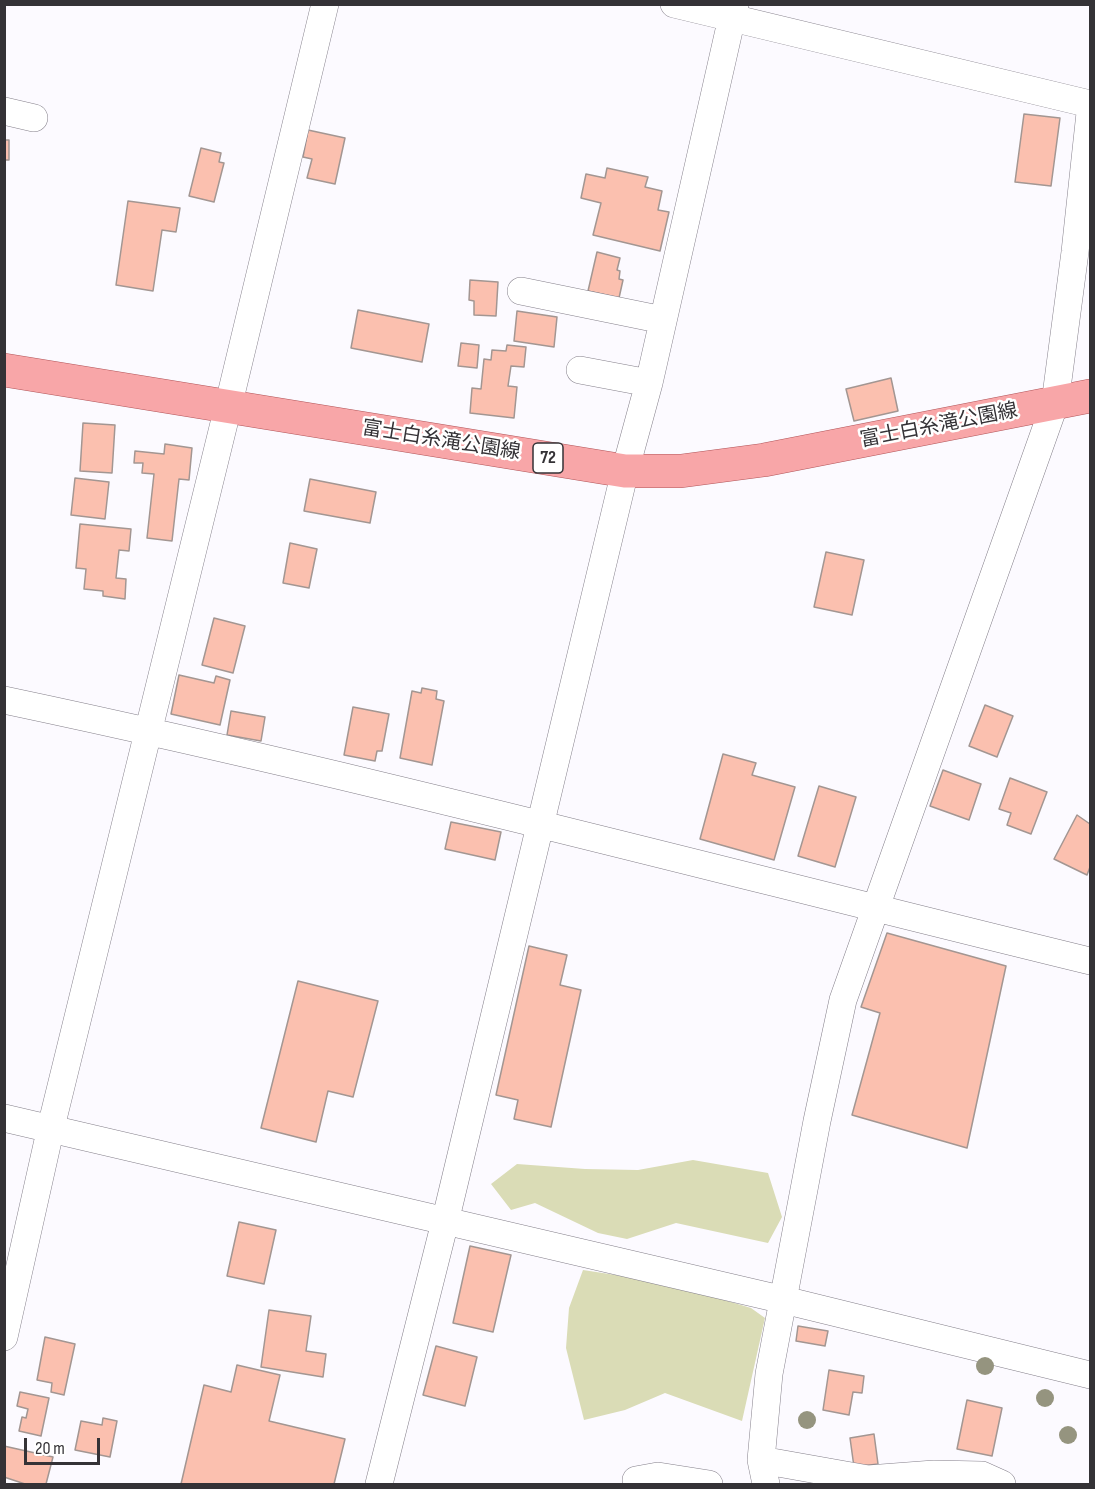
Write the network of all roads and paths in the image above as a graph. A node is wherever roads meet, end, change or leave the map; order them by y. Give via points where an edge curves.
1 (325, 4) edge
2 (674, 4) edge
3 (733, 12) edge
4 (1090, 104) edge
5 (4, 111) edge
6 (1090, 113) edge
7 (34, 118) dead end
8 (522, 291) dead end
9 (663, 320) junction
10 (4, 370) edge
11 (580, 370) dead end
12 (649, 383) junction
13 (1090, 396) edge
14 (1055, 403) junction
15 (228, 407) junction
16 (625, 471) junction
17 (4, 700) edge
18 (149, 730) junction
19 (541, 823) junction
20 (875, 909) junction
21 (1090, 961) edge
22 (4, 1118) edge
23 (51, 1127) junction
24 (446, 1222) junction
25 (784, 1300) junction
26 (4, 1337) edge
27 (1090, 1375) edge
28 (764, 1472) edge
29 (636, 1480) dead end
30 (868, 1482) edge
31 (379, 1485) edge
32 (709, 1485) edge
33 (1002, 1485) edge

1 - 15 street
2 - 3 street
3 - 4 street
3 - 9 street
5 - 7 street
6 - 14 street
8 - 9 street
9 - 12 street
10 - 15 main road, 富士白糸滝公園線 / 72
11 - 12 street
12 - 16 street
13 - 14 main road, 富士白糸滝公園線 / 72
14 - 16 main road, 富士白糸滝公園線 / 72 via 764,459 681,471
14 - 20 street
15 - 16 main road, 富士白糸滝公園線 / 72
15 - 18 street
16 - 19 street
17 - 18 street
18 - 19 street
18 - 23 street
19 - 20 street
19 - 24 street
20 - 21 street
20 - 25 street via 843,1000
22 - 23 street
23 - 24 street
23 - 26 street
24 - 25 street
24 - 31 street
25 - 27 street
25 - 28 street via 769,1374
28 - 30 street
29 - 32 street via 658,1476
30 - 33 street via 934,1474 982,1475

